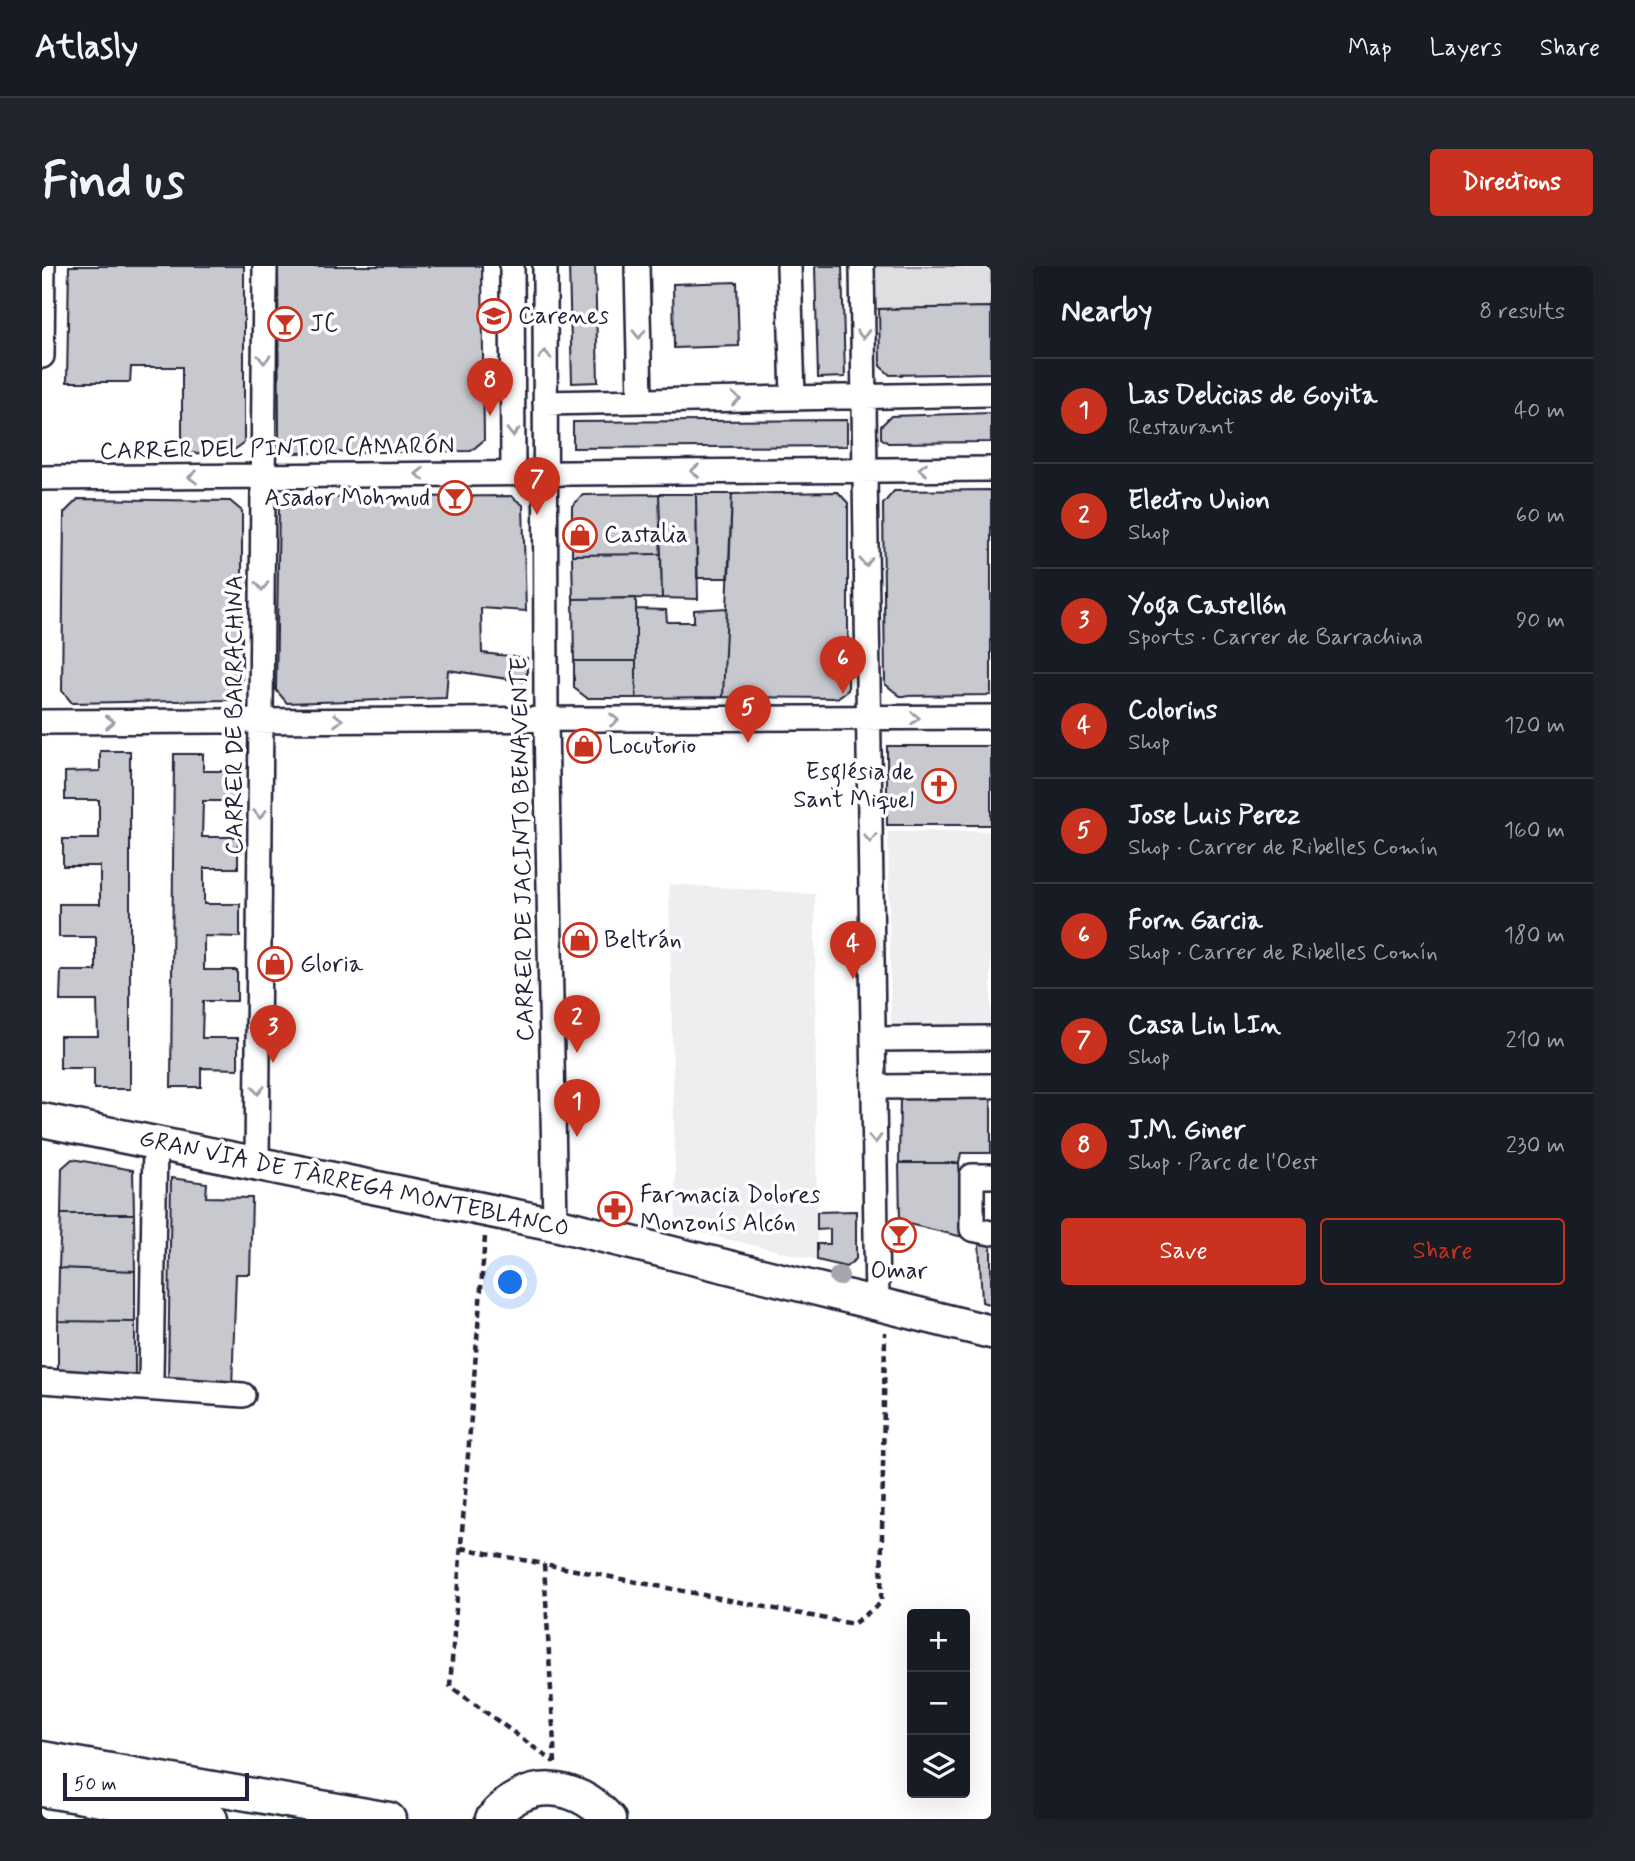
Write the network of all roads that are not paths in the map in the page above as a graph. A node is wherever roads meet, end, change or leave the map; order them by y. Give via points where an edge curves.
1 (43, 266) edge
2 (265, 266) edge
3 (512, 266) edge
4 (545, 266) edge
5 (637, 266) edge
6 (789, 266) edge
7 (862, 266) edge
8 (42, 356) edge
9 (991, 394) edge
10 (864, 396) junction
11 (793, 397) junction
12 (640, 401) junction
13 (545, 403) junction
14 (865, 469) junction
15 (991, 469) edge
16 (545, 472) junction
17 (513, 473) junction
18 (263, 476) junction
19 (42, 478) edge
20 (869, 718) junction
21 (991, 718) edge
22 (261, 720) junction
23 (546, 720) junction
24 (42, 722) edge
25 (991, 1038) edge
26 (873, 1039) junction
27 (991, 1086) edge
28 (874, 1087) junction
29 (42, 1120) edge
30 (155, 1143) junction
31 (257, 1164) junction
32 (991, 1176) edge
33 (555, 1224) junction
34 (991, 1233) edge
35 (877, 1304) junction
36 (991, 1332) edge
37 (151, 1380) dead end
38 (42, 1381) edge
39 (243, 1395) dead end
40 (42, 1758) edge
41 (42, 1790) edge
42 (211, 1819) edge
43 (389, 1819) edge
44 (492, 1819) edge
45 (609, 1819) edge

1 - 8 street
2 -> 18 street, CARRER DE BARRACHINA
3 -> 17 street
13 -> 4 street, CARRER DE JACINTO BENAVENTE
5 -> 12 street
6 - 11 street
7 -> 10 street
9 - 10 street
10 - 11 street
10 - 14 street
12 -> 11 street
12 - 13 street
13 - 16 street, CARRER DE JACINTO BENAVENTE
15 -> 14 street, CARRER DEL PINTOR CAMARÓN
14 -> 16 street, CARRER DEL PINTOR CAMARÓN
14 -> 20 street
16 - 17 street, CARRER DEL PINTOR CAMARÓN
16 - 23 street, CARRER DE JACINTO BENAVENTE
17 -> 18 street, CARRER DEL PINTOR CAMARÓN
18 -> 19 street, CARRER DEL PINTOR CAMARÓN
18 -> 22 street, CARRER DE BARRACHINA
20 -> 21 street
23 -> 20 street
20 -> 26 street
22 -> 23 street
24 -> 22 street
22 -> 31 street, CARRER DE BARRACHINA
23 - 33 street, CARRER DE JACINTO BENAVENTE
25 - 26 street
26 - 28 street
27 - 28 street
28 -> 35 street
29 - 30 street, GRAN VIA DE TÀRREGA MONTEBLANCO
30 - 31 street, GRAN VIA DE TÀRREGA MONTEBLANCO
30 - 37 street
31 - 33 street, GRAN VIA DE TÀRREGA MONTEBLANCO
32 - 34 street via 972,1176 972,1229
33 - 35 street, GRAN VIA DE TÀRREGA MONTEBLANCO
35 - 36 street, GRAN VIA DE TÀRREGA MONTEBLANCO
38 - 39 street
40 - 43 street
41 - 42 street
44 - 45 street via 516,1797 536,1790 555,1775

